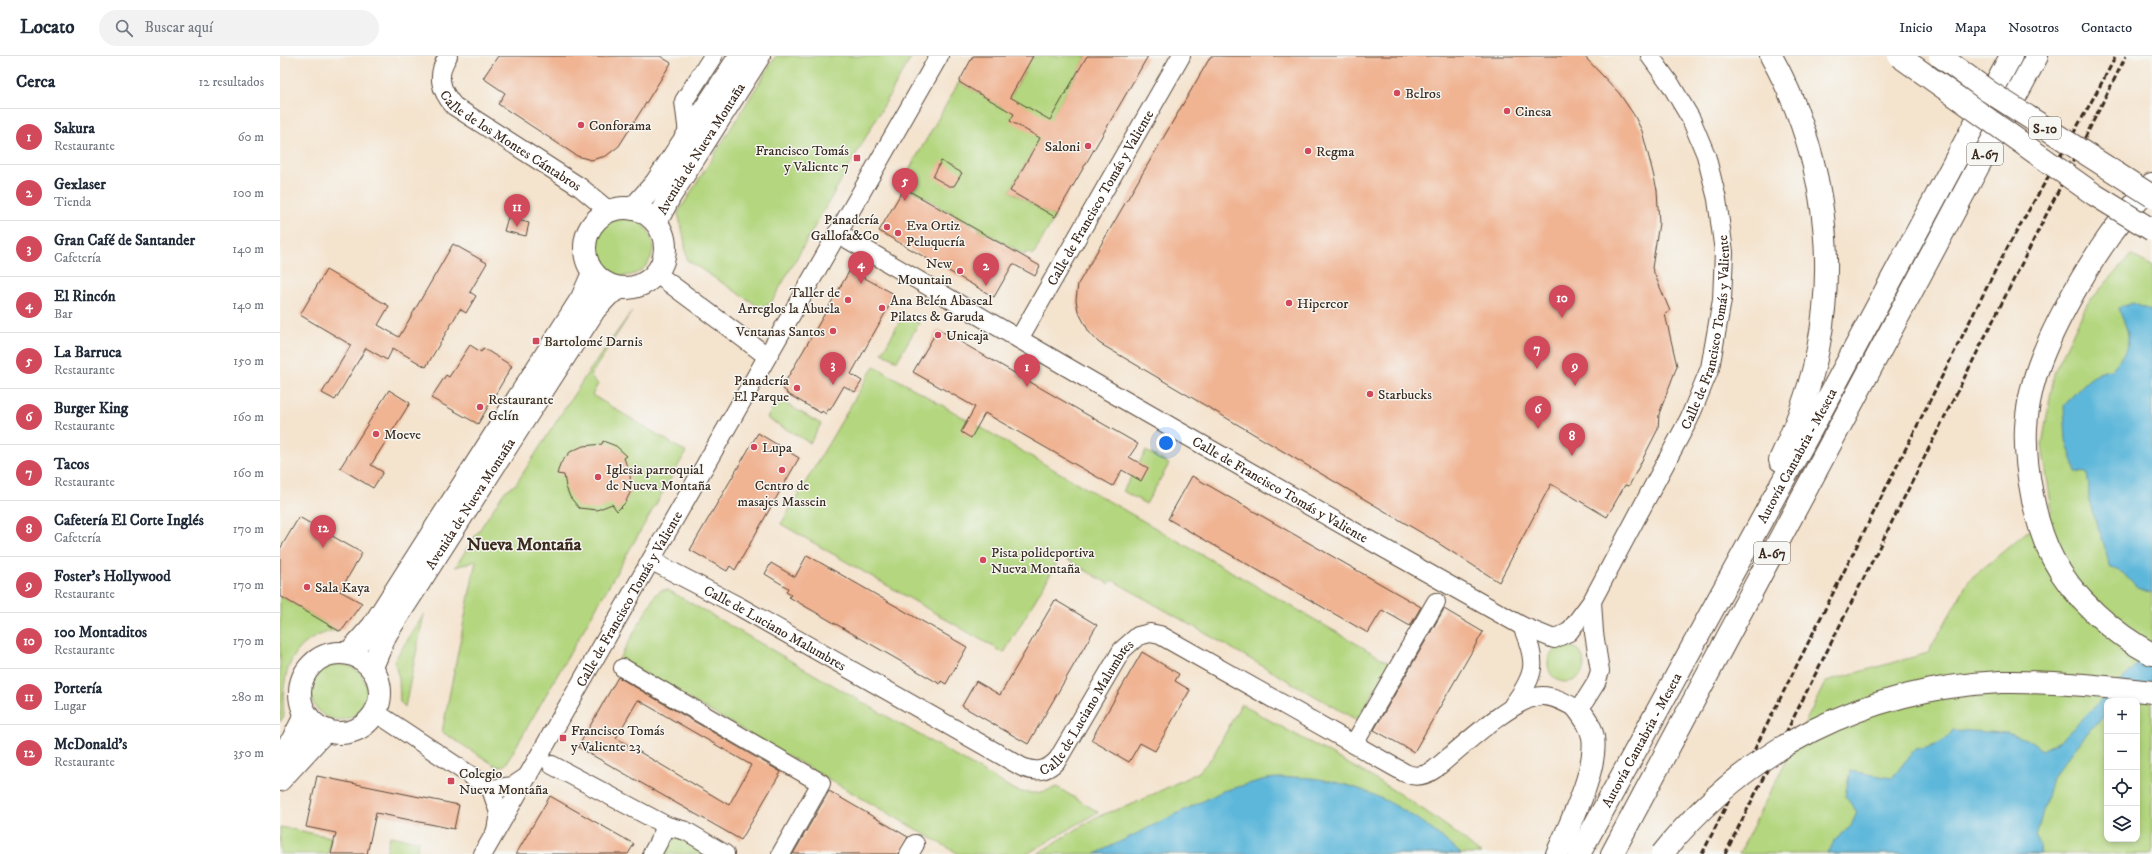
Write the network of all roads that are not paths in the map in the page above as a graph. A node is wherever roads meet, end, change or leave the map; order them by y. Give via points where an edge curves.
1 (448, 56) edge
2 (713, 56) edge
3 (740, 56) edge
4 (759, 56) edge
5 (939, 56) edge
6 (1181, 56) edge
7 (1650, 56) edge
8 (1771, 56) edge
9 (1885, 56) edge
10 (1899, 56) edge
11 (1940, 56) edge
12 (1961, 56) edge
13 (1998, 56) edge
14 (2011, 56) edge
15 (2037, 56) edge
16 (2045, 56) edge
17 (1985, 119) junction
18 (688, 134) junction
19 (2152, 184) edge
20 (2152, 192) edge
21 (2152, 196) edge
22 (633, 209) junction
23 (609, 211) junction
24 (1953, 214) junction
25 (656, 222) junction
26 (1920, 225) junction
27 (2152, 230) edge
28 (837, 233) junction
29 (593, 273) junction
30 (657, 274) junction
31 (620, 288) junction
32 (1019, 339) junction
33 (767, 356) junction
34 (652, 561) junction
35 (1592, 601) junction
36 (1436, 602) dead end
37 (1522, 626) junction
38 (2145, 651) edge
39 (349, 653) junction
40 (372, 667) junction
41 (623, 668) dead end
42 (2152, 692) edge
43 (1511, 708) junction
44 (1579, 710) junction
45 (375, 712) junction
46 (306, 714) junction
47 (1654, 715) junction
48 (326, 730) junction
49 (1354, 744) junction
50 (280, 755) edge
51 (552, 765) dead end
52 (528, 776) junction
53 (280, 780) edge
54 (491, 789) junction
55 (667, 826) junction
56 (496, 833) junction
57 (483, 854) edge
58 (652, 854) edge
59 (725, 854) edge
60 (781, 854) edge
61 (1557, 854) edge
62 (1578, 854) edge
63 (1612, 854) edge
64 (1662, 854) edge

1 - 23 street, Calle de los Montes Cántabros via 443,65 441,80 444,94 454,106 586,192
2 - 18 street, Avenida de Nueva Montaña via 684,101
3 - 18 main road, Avenida de Nueva Montaña
4 - 25 main road, Avenida de Nueva Montaña
5 - 28 street, Calle de Francisco Tomás y Valiente
6 - 32 street, Calle de Francisco Tomás y Valiente
7 - 35 street, Calle de Francisco Tomás y Valiente via 1672,85 1691,119 1706,155 1717,199 1724,252 1722,300 1710,368 1689,419
8 - 47 main road via 1799,117 1818,180 1823,213 1826,272 1818,349 1801,408 1774,472
9 - 17 main road, bridge
10 - 17 main road, S-10, bridge
11 - 21 main road, S-10, bridge via 1994,95
12 - 20 main road
13 - 26 main road
14 - 26 main road, Autovía Cantabria - Meseta / A-67
15 - 24 main road, Autovía Cantabria - Meseta / A-67
16 - 24 main road
17 - 27 main road, S-10, bridge
18 - 22 main road, Avenida de Nueva Montaña via 656,183
19 - 38 main road via 2108,238 2075,291 2036,374 2026,427 2028,473 2033,498 2053,560 2082,599
22 - 23 main road
22 - 25 main road via 645,213
23 - 29 main road via 597,219 586,240 585,253
24 - 63 main road, Autovía Cantabria - Meseta / A-67
25 - 30 main road via 665,240 665,254
26 - 47 main road, Autovía Cantabria - Meseta / A-67
28 - 32 street, Calle de Francisco Tomás y Valiente
28 - 33 street, Calle de Francisco Tomás y Valiente
29 - 31 main road via 605,283
29 - 39 main road, Avenida de Nueva Montaña via 582,298 373,626
30 - 31 main road via 639,286
30 - 33 street
31 - 40 main road, Avenida de Nueva Montaña via 609,294 595,309 386,634
32 - 37 street, Calle de Francisco Tomás y Valiente
33 - 34 street, Calle de Francisco Tomás y Valiente
34 - 49 street, Calle de Luciano Malumbres via 740,607 956,731 1032,771 1042,771 1054,764 1122,650 1138,636 1150,633 1160,635
34 - 52 street, Calle de Francisco Tomás y Valiente
35 - 37 street, Calle de Francisco Tomás y Valiente via 1569,632 1560,637 1554,639
35 - 44 street via 1600,671 1596,683
36 - 49 street
37 - 43 street, Calle de Luciano Malumbres via 1532,651 1532,670 1526,688
39 - 40 main road via 362,658
39 - 46 main road via 323,656 312,664 304,675 300,688
40 - 45 main road via 379,682 380,697
41 - 60 street via 821,783
42 - 64 main road, bridge via 2058,683 2002,682 1946,688 1873,705 1808,732 1756,763 1699,811
43 - 44 street, Calle de Luciano Malumbres via 1534,696 1544,696 1555,698
43 - 49 street, Calle de Luciano Malumbres via 1424,775 1405,773
44 - 61 main road via 1593,736 1592,759 1579,803
45 - 48 main road via 366,723 354,730 340,733
45 - 54 street
46 - 48 main road via 314,724
46 - 50 main road via 292,741
47 - 62 main road, Autovía Cantabria - Meseta / A-67
48 - 53 main road
51 - 55 street
52 - 54 street, Calle de Francisco Tomás y Valiente via 513,786
52 - 56 street, Calle de Francisco Tomás y Valiente
54 - 56 street, Calle de Francisco Tomás y Valiente via 499,813
55 - 58 street
55 - 59 street via 686,831
56 - 57 street, Calle de Francisco Tomás y Valiente

